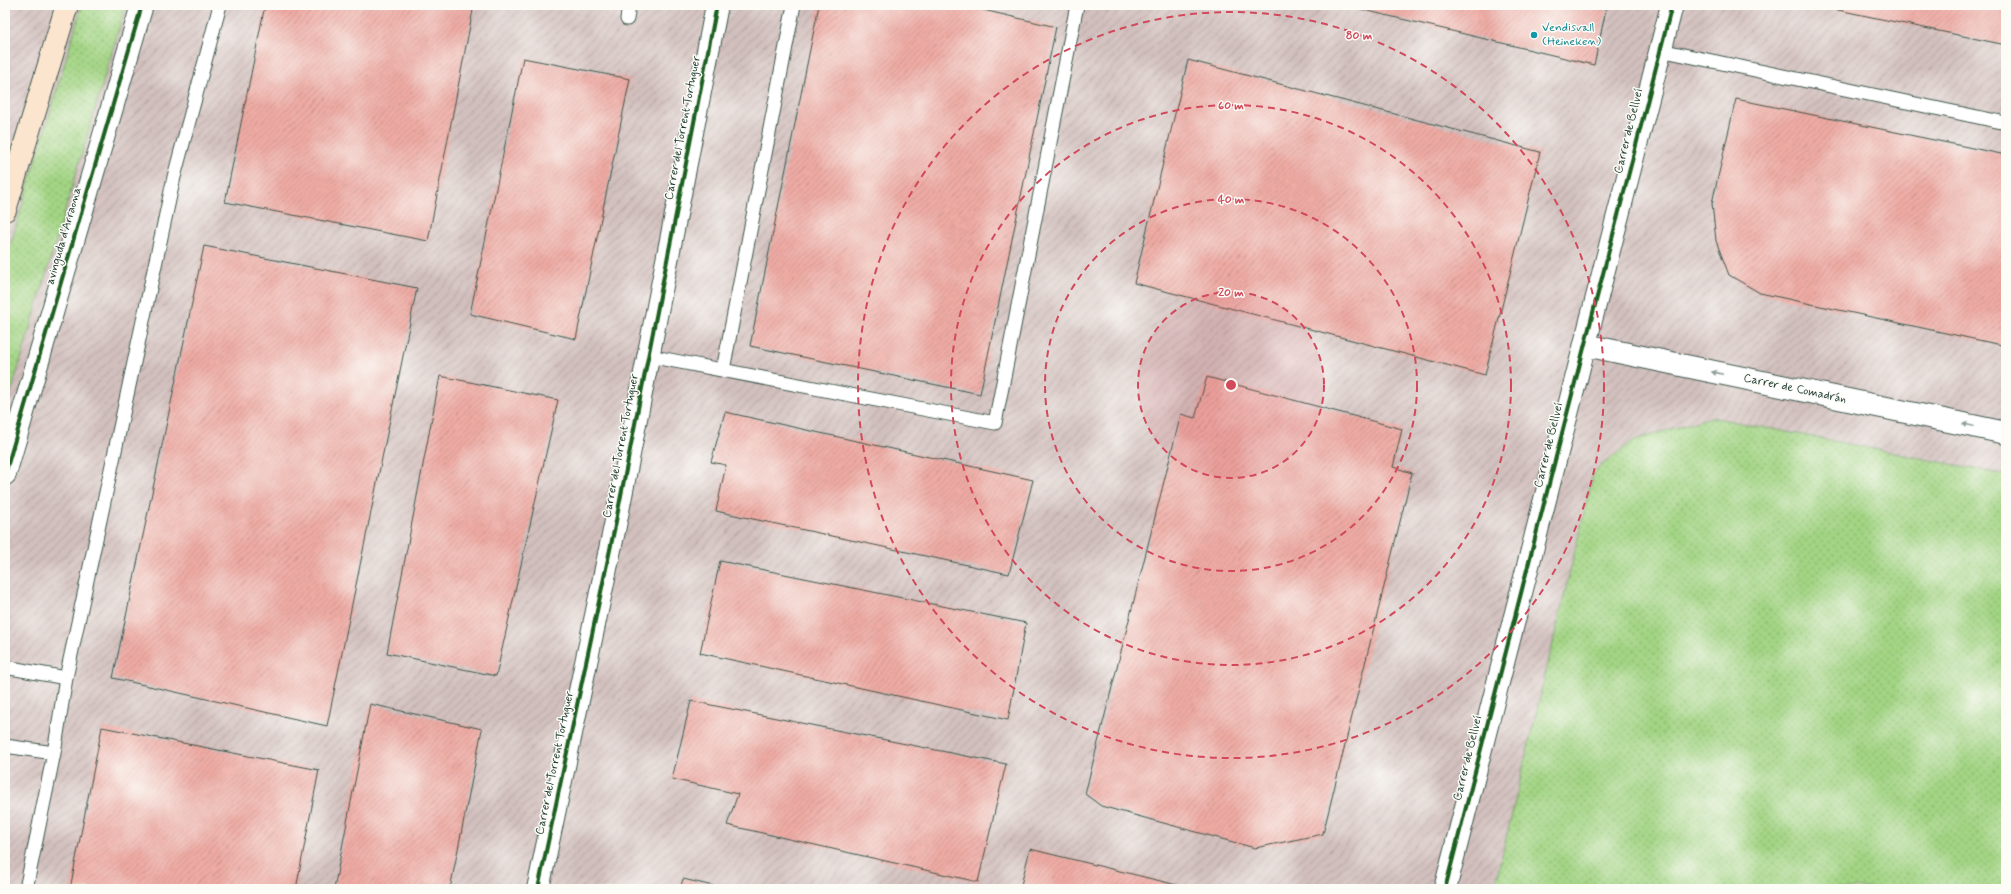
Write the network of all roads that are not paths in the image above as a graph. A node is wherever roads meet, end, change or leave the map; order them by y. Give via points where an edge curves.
1 (67, 5) edge
2 (142, 5) edge
3 (220, 5) edge
4 (629, 5) edge
5 (717, 5) edge
6 (794, 5) edge
7 (1077, 5) edge
8 (1672, 5) edge
9 (627, 19) dead end
10 (1660, 50) junction
11 (2006, 122) edge
12 (5, 210) edge
13 (1585, 345) junction
14 (649, 356) junction
15 (723, 370) junction
16 (2006, 433) edge
17 (5, 474) edge
18 (5, 667) edge
19 (66, 678) junction
20 (5, 746) edge
21 (54, 754) junction
22 (26, 889) edge
23 (538, 889) edge
24 (1445, 889) edge

1 - 12 main road
2 - 17 street, avinguda d'Arraona
3 - 19 lane via 174,177
4 - 9 lane
5 - 14 street, Carrer del Torrent Tortuguer
6 - 15 lane
7 - 15 lane via 995,423
8 - 10 street, Carrer de Bellveí
10 - 11 lane
10 - 13 street, Carrer de Bellveí
16 -> 13 street, Carrer de Comadrán
13 - 24 street, Carrer de Bellveí
14 - 15 lane
14 - 23 street, Carrer del Torrent Tortuguer via 616,526
18 - 19 lane
19 - 21 lane
20 - 21 lane
21 - 22 lane

